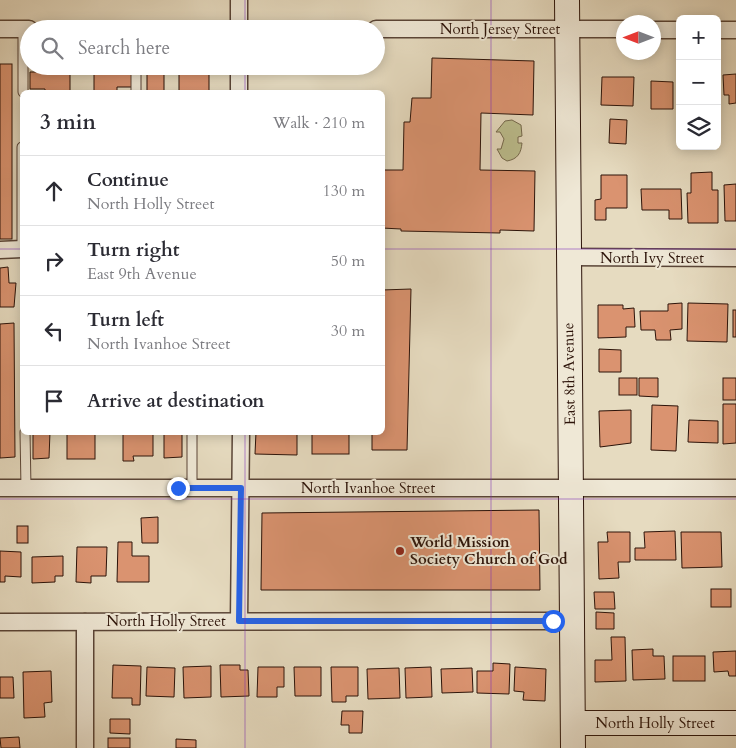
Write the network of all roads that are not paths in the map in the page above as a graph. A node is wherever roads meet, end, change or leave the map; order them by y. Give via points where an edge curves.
1 (239, 0) edge
2 (567, 0) edge
3 (239, 20) edge
4 (0, 29) edge
5 (20, 29) edge
6 (385, 29) edge
7 (567, 29) junction
8 (616, 30) edge
9 (661, 30) edge
10 (676, 30) edge
11 (721, 30) edge
12 (736, 30) edge
13 (24, 75) edge
14 (136, 75) edge
15 (239, 75) edge
16 (23, 90) edge
17 (136, 90) edge
18 (239, 90) edge
19 (20, 249) edge
20 (0, 250) edge
21 (568, 257) junction
22 (736, 258) edge
23 (25, 435) edge
24 (192, 435) edge
25 (241, 435) edge
26 (0, 488) edge
27 (26, 488) junction
28 (192, 488) junction
29 (241, 488) junction
30 (571, 488) junction
31 (736, 488) edge
32 (239, 621) junction
33 (572, 621) junction
34 (0, 622) edge
35 (85, 622) junction
36 (736, 723) edge
37 (573, 724) junction
38 (85, 748) edge
39 (573, 748) edge

1 - 3 street
2 - 7 street, East 8th Avenue
4 - 5 street
6 - 7 street, North Jersey Street
7 - 8 street, North Jersey Street
7 - 21 street, East 8th Avenue
9 - 10 street
11 - 12 street
13 - 16 lane
14 - 17 lane
15 - 18 street
19 - 20 street
21 - 22 street, North Ivy Street
21 - 30 street, East 8th Avenue
23 - 27 lane
24 - 28 lane
25 - 29 street
26 - 27 street, North Ivanhoe Street
27 - 28 street, North Ivanhoe Street
28 - 29 street, North Ivanhoe Street
29 - 30 street, North Ivanhoe Street
29 - 32 street
30 - 31 street, North Ivanhoe Street
30 - 33 street, East 8th Avenue
32 - 33 street, North Holly Street
32 - 35 street, North Holly Street
33 - 37 street, East 8th Avenue
34 - 35 street, North Holly Street
35 - 38 street
36 - 37 street, North Holly Street
37 - 39 street, East 8th Avenue

